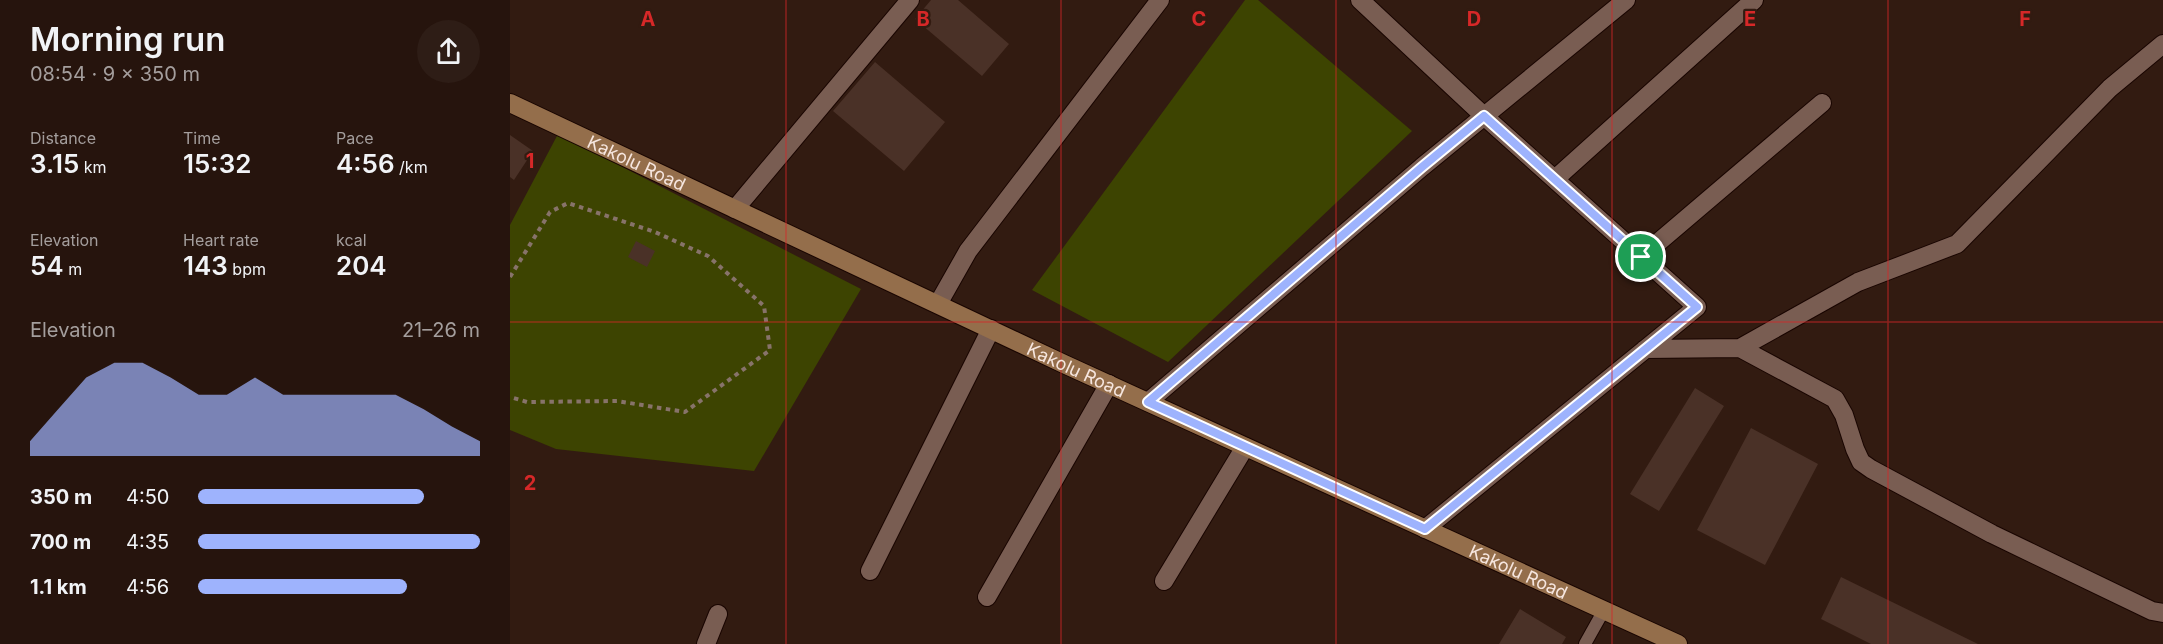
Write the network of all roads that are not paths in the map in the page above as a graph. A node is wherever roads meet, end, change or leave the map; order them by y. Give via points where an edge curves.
1 (910, 0) edge
2 (1160, 0) edge
3 (1626, 0) edge
4 (1754, 0) edge
5 (1364, 1) edge
6 (2163, 44) edge
7 (510, 103) edge
8 (1822, 103) dead end
9 (1484, 116) junction
10 (1555, 179) junction
11 (735, 209) junction
12 (1641, 257) junction
13 (938, 304) junction
14 (991, 329) junction
15 (1740, 348) junction
16 (1645, 349) junction
17 (1108, 384) junction
18 (1148, 402) junction
19 (1245, 447) junction
20 (1425, 529) junction
21 (870, 571) dead end
22 (1164, 581) dead end
23 (987, 597) dead end
24 (1604, 610) junction
25 (2163, 613) edge
26 (718, 614) dead end
27 (706, 644) edge
28 (1585, 644) edge
29 (1678, 644) edge

1 - 11 street
2 - 13 street via 968,251
3 - 9 street
4 - 10 street
5 - 9 street
6 - 15 street via 2110,88 1957,244 1858,282
7 - 11 main road, Kakolu Road
8 - 12 street
9 - 10 street
9 - 18 street
10 - 12 street
11 - 13 main road, Kakolu Road
12 - 16 street via 1697,307
13 - 14 main road, Kakolu Road
14 - 17 main road, Kakolu Road
14 - 21 street
15 - 16 street
15 - 25 street via 1835,399 1861,462 1871,469 2003,539
16 - 20 street
17 - 18 main road, Kakolu Road
17 - 23 street
18 - 19 main road, Kakolu Road
19 - 20 main road, Kakolu Road
19 - 22 street
20 - 24 main road, Kakolu Road
24 - 28 lane
24 - 29 main road, Kakolu Road
26 - 27 street

